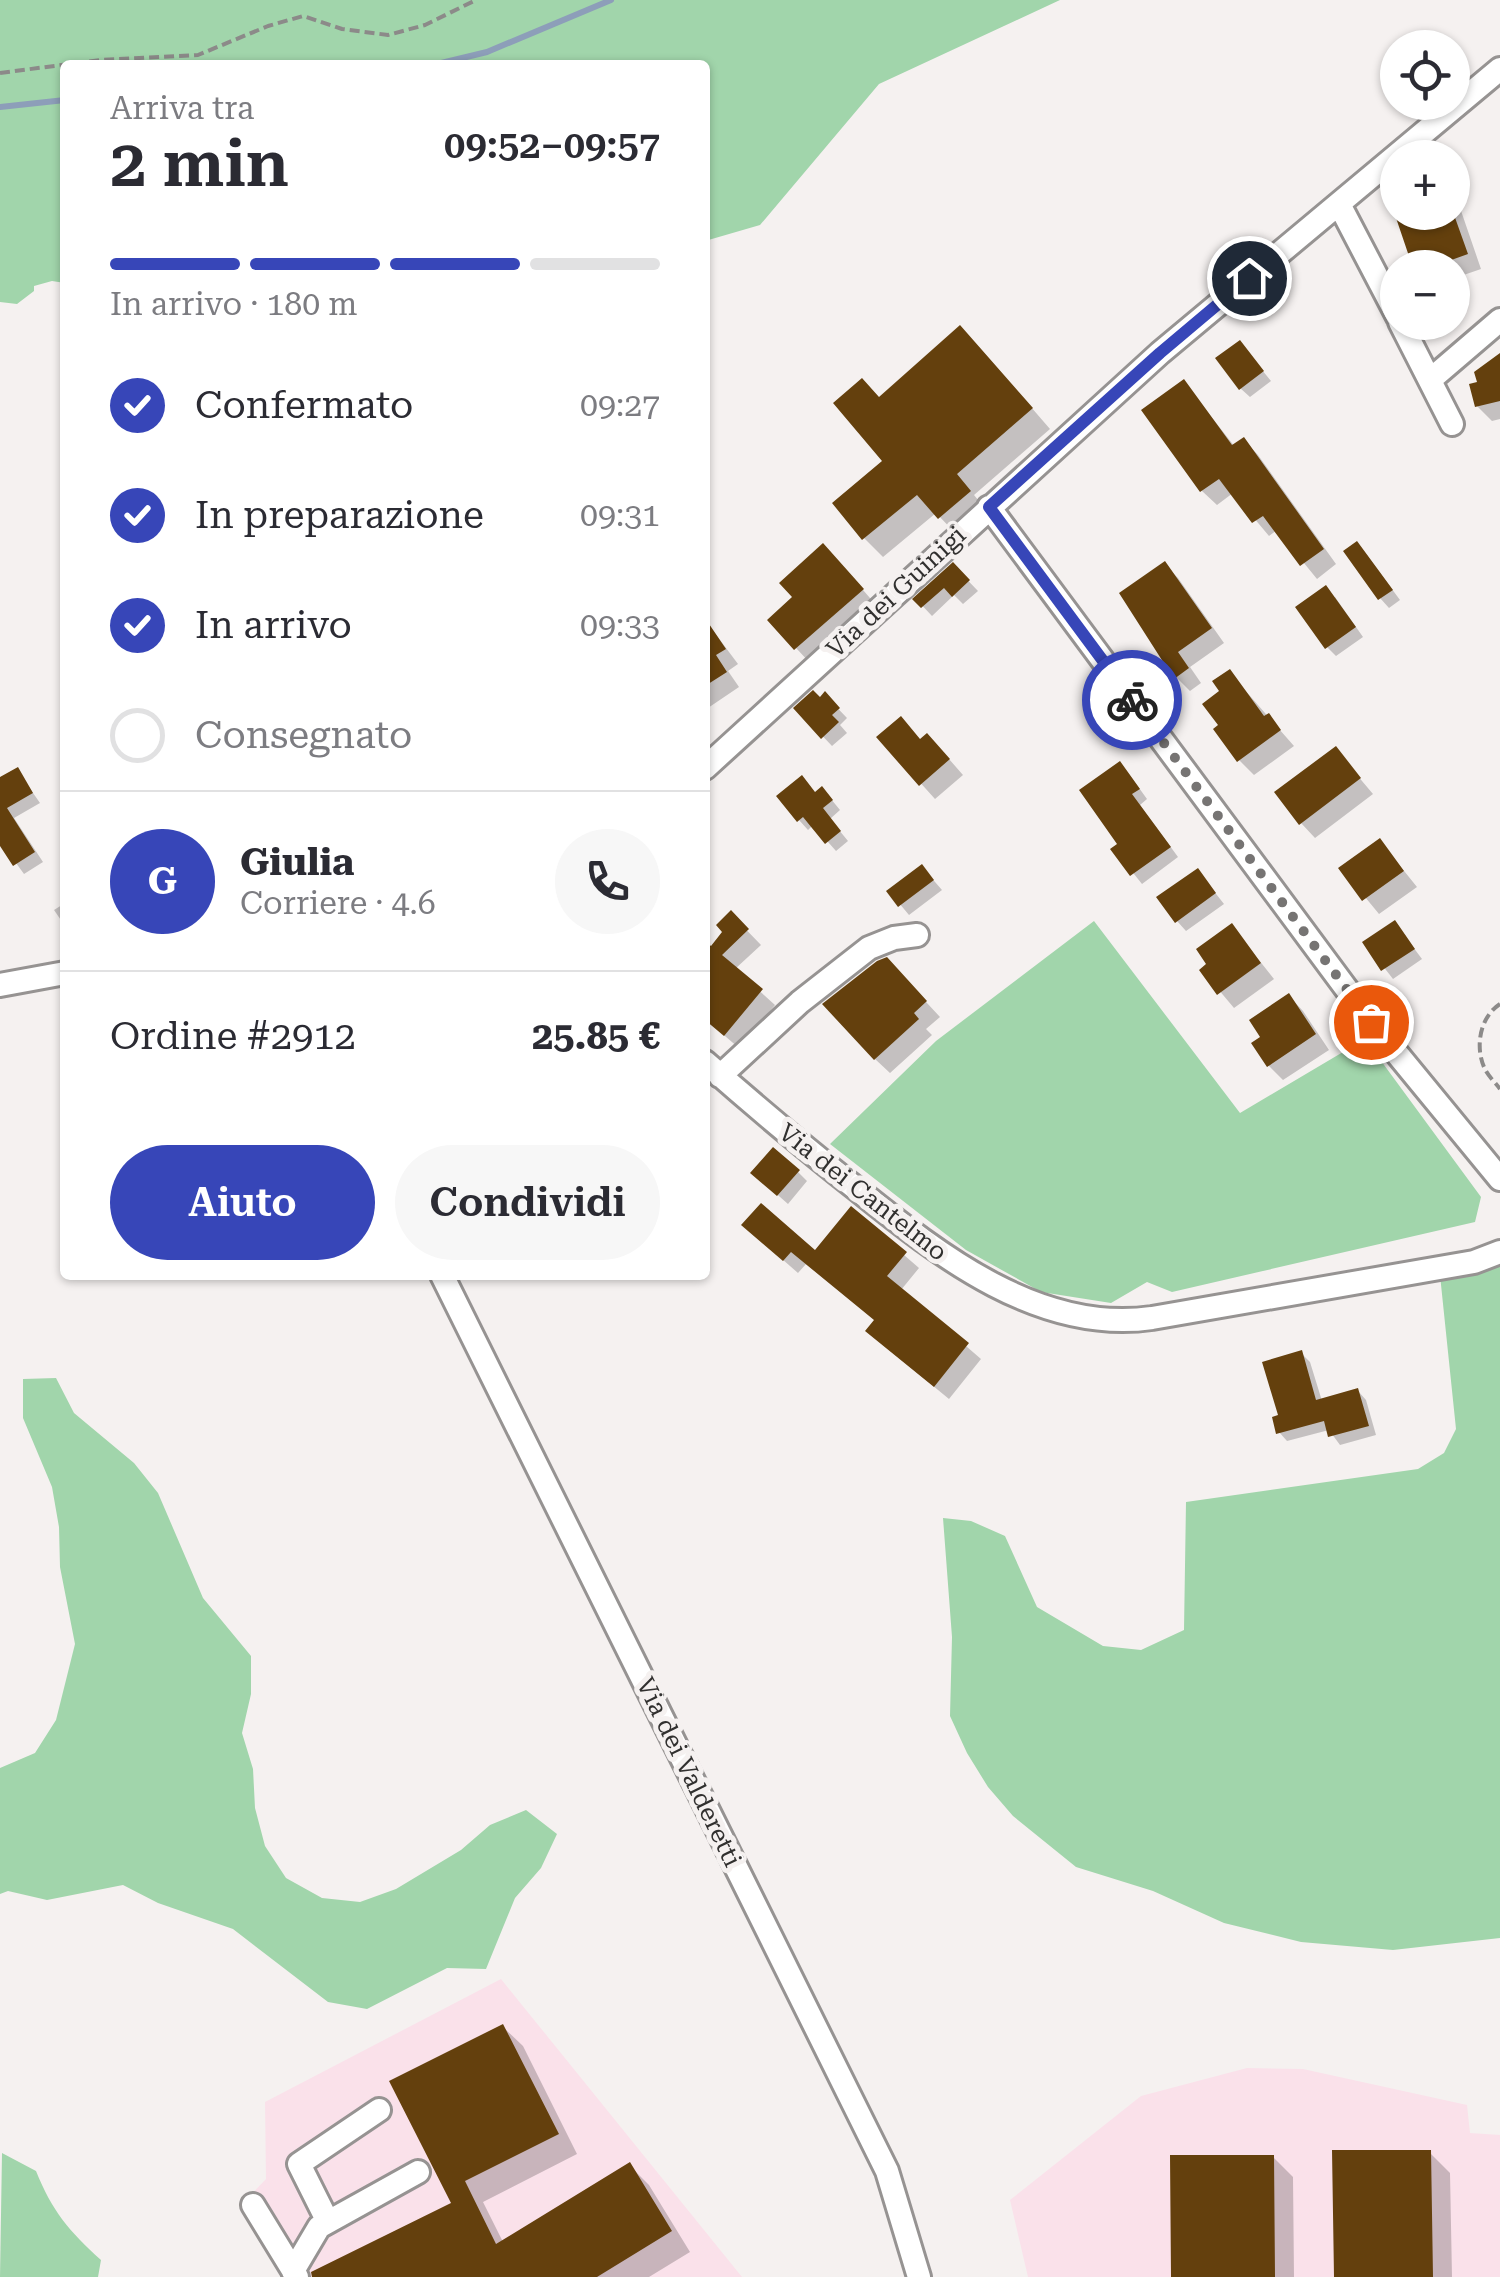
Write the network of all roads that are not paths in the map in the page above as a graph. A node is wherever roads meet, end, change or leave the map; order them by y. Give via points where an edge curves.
1 (1500, 69) edge
2 (1339, 204) junction
3 (1380, 283) edge
4 (1500, 320) edge
5 (1409, 340) edge
6 (1430, 380) junction
7 (1452, 424) dead end
8 (989, 507) junction
9 (710, 763) edge
10 (917, 935) dead end
11 (60, 974) edge
12 (0, 985) edge
13 (713, 1069) edge
14 (1500, 1180) edge
15 (1500, 1238) edge
16 (1500, 1252) edge
17 (1474, 1262) junction
18 (444, 1280) edge
19 (379, 2110) dead end
20 (418, 2172) dead end
21 (253, 2205) dead end
22 (328, 2222) junction
23 (295, 2274) edge
24 (919, 2277) edge

1 - 2 street, Via dei Guinigi
2 - 3 street
2 - 8 street, Via dei Guinigi
4 - 6 street
5 - 6 street
6 - 7 street
8 - 9 street, Via dei Guinigi
8 - 14 street via 1371,1022
10 - 13 street via 869,948
11 - 12 street
13 - 17 street, Via dei Cantelmo via 791,1138 955,1263 1068,1312 1152,1318
15 - 17 street
16 - 17 street, Via dei Cantelmo
18 - 24 street, Via dei Valderetti via 888,2171
19 - 22 street via 299,2164
20 - 22 street
21 - 23 street
22 - 23 street

